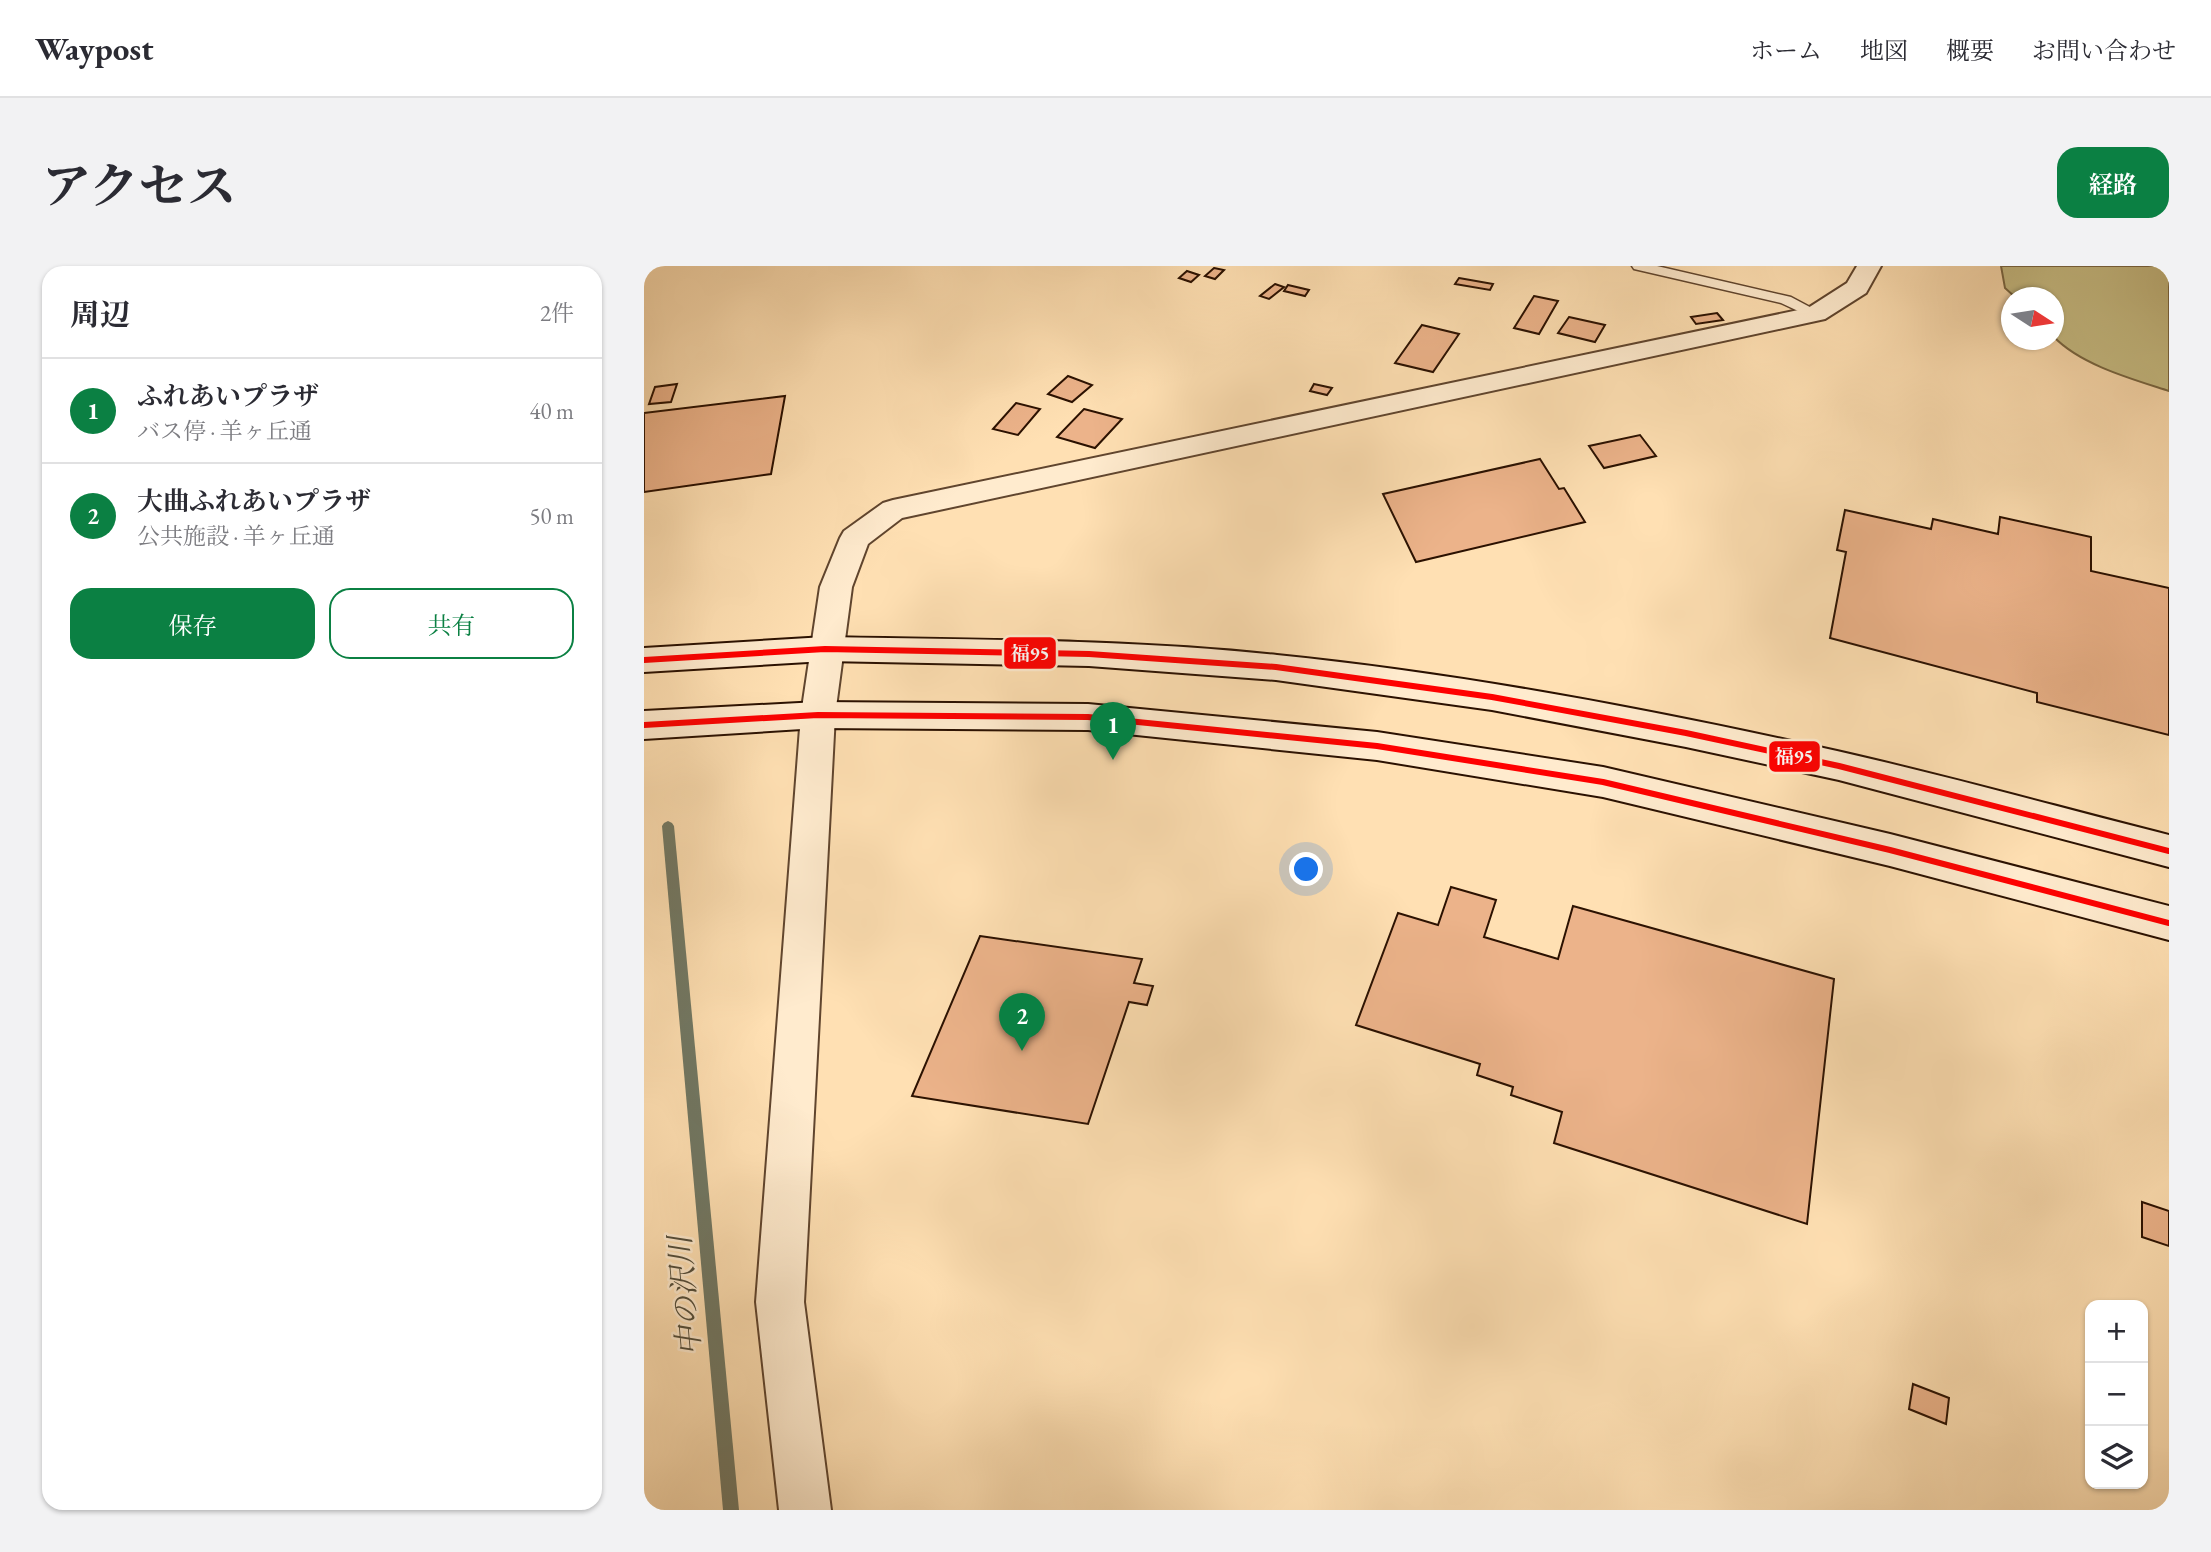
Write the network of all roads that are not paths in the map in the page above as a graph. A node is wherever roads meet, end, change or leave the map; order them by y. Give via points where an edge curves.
1 (1639, 266) edge
2 (1869, 266) edge
3 (1816, 314) junction
4 (825, 649) junction
5 (644, 660) edge
6 (818, 715) junction
7 (644, 725) edge
8 (2169, 851) edge
9 (2169, 923) edge
10 (805, 1510) edge

1 - 3 lane via 1786,300
2 - 3 main road via 1857,288
3 - 4 main road via 893,510 855,538 836,587
4 - 5 main road
4 - 6 main road
4 - 8 main road via 1089,654 1249,665 1492,697 1839,766
6 - 7 main road
6 - 9 main road via 1088,717 1377,746 1603,782
6 - 10 main road via 780,1302

